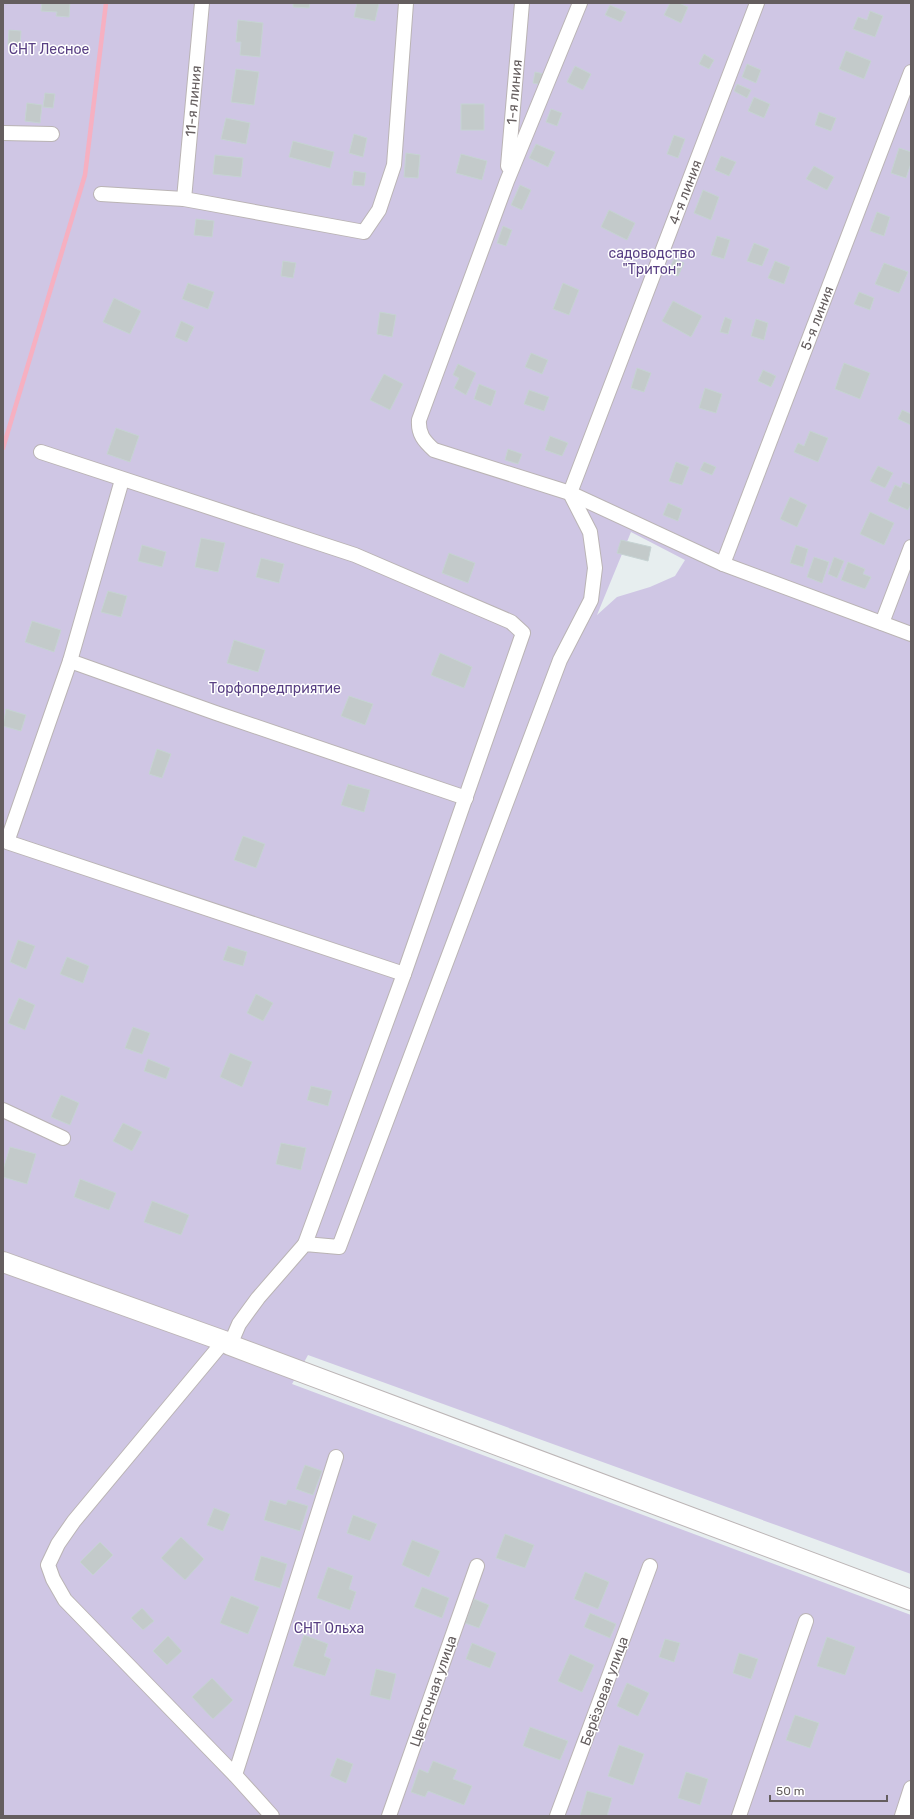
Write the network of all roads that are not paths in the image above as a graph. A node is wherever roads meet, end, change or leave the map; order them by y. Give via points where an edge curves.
1 (202, 3) edge
2 (406, 3) edge
3 (522, 3) edge
4 (580, 3) edge
5 (757, 3) edge
6 (911, 72) edge
7 (3, 133) edge
8 (52, 134) dead end
9 (507, 181) junction
10 (101, 194) dead end
11 (184, 198) junction
12 (41, 452) dead end
13 (122, 480) junction
14 (570, 493) junction
15 (911, 548) edge
16 (723, 564) junction
17 (882, 623) junction
18 (911, 634) edge
19 (70, 661) junction
20 (466, 798) junction
21 (404, 974) junction
22 (3, 1110) edge
23 (63, 1138) dead end
24 (305, 1244) junction
25 (3, 1262) edge
26 (227, 1343) junction
27 (336, 1457) dead end
28 (477, 1566) dead end
29 (650, 1566) dead end
30 (911, 1600) edge
31 (806, 1621) dead end
32 (235, 1775) junction
33 (911, 1788) edge
34 (272, 1816) edge
35 (389, 1816) edge
36 (557, 1816) edge
37 (738, 1816) edge
38 (902, 1816) edge

1 - 11 street, 11-я линия
2 - 11 street via 394,164 379,210 364,232
3 - 9 street, 1-я линия
4 - 9 street
5 - 14 street, 4-я линия
6 - 16 street, 5-я линия
7 - 8 street
9 - 14 street via 418,428 421,436 434,450
10 - 11 street
12 - 13 street
13 - 19 street
13 - 20 street via 356,555 511,622 523,633
14 - 16 street
14 - 24 street via 590,532 596,568 590,600 560,660 339,1247
15 - 17 street
16 - 17 street
17 - 18 street
19 - 20 street via 216,714
19 - 21 street via 7,842
20 - 21 street
21 - 24 street
22 - 23 street
24 - 26 street via 258,1298
25 - 26 main road
26 - 30 main road
26 - 32 street via 74,1521 58,1544 48,1565 65,1600
27 - 32 street
28 - 35 street, Цветочная улица
29 - 36 street, Берёзовая улица
31 - 37 street
32 - 34 street
33 - 38 street

